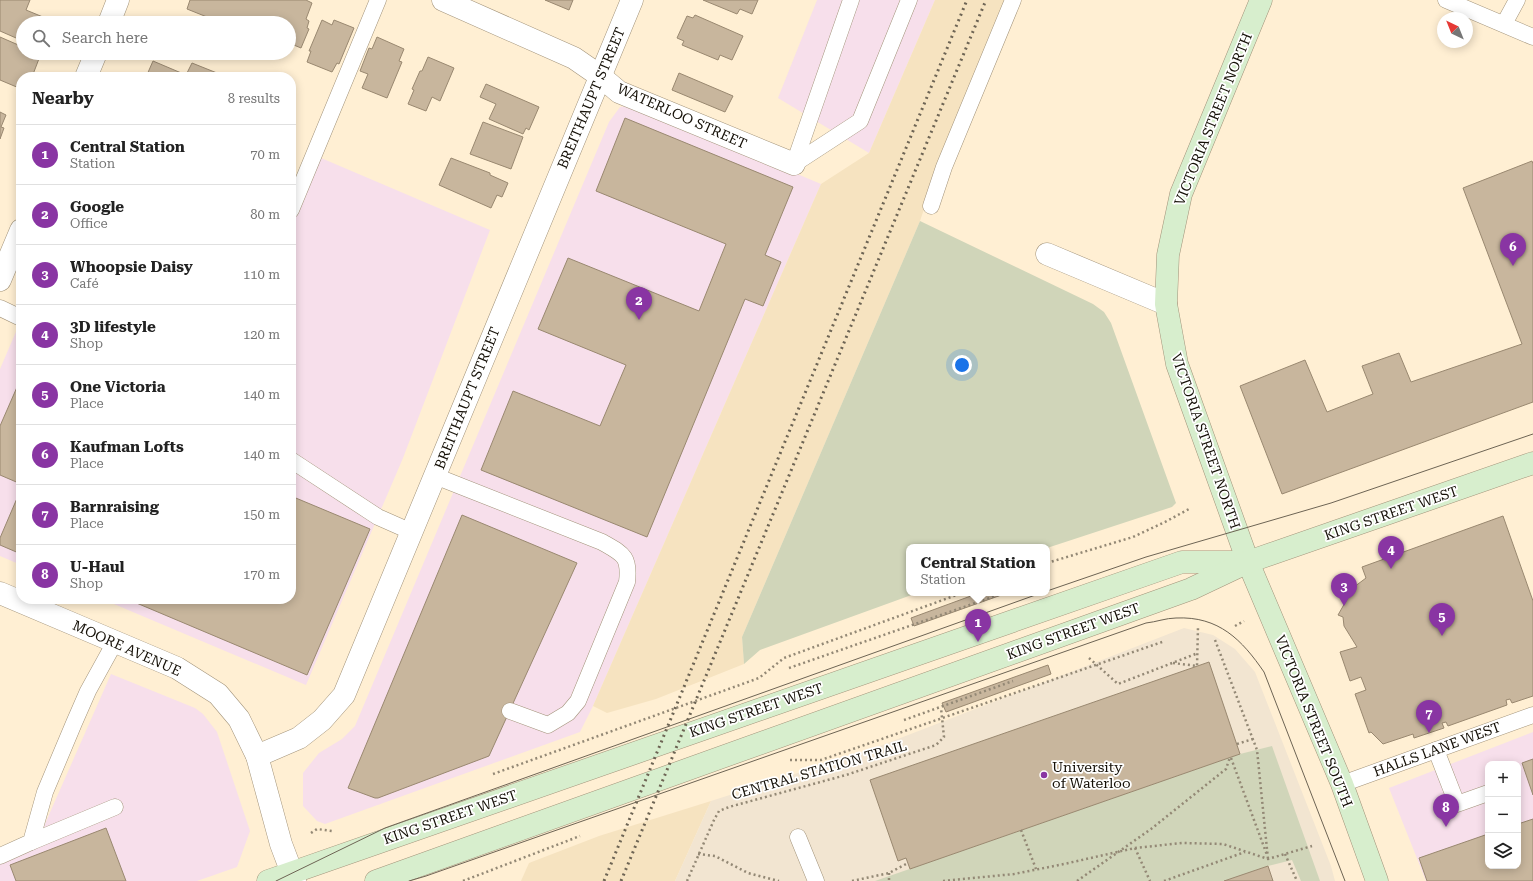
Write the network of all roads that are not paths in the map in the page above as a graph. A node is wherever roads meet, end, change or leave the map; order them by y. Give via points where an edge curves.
1 (118, 0) edge
2 (378, 0) edge
3 (443, 0) edge
4 (632, 0) edge
5 (851, 0) edge
6 (909, 0) edge
7 (1013, 0) edge
8 (1261, 0) edge
9 (1446, 0) edge
10 (1517, 0) edge
11 (112, 16) edge
12 (1504, 24) junction
13 (1533, 37) edge
14 (93, 60) edge
15 (88, 72) edge
16 (600, 76) junction
17 (794, 164) junction
18 (296, 198) edge
19 (931, 206) dead end
20 (16, 242) edge
21 (1047, 254) dead end
22 (0, 280) edge
23 (1166, 304) junction
24 (0, 308) edge
25 (16, 316) edge
26 (296, 463) edge
27 (1533, 463) edge
28 (435, 476) junction
29 (412, 532) junction
30 (1248, 562) junction
31 (0, 593) edge
32 (16, 600) edge
33 (26, 604) edge
34 (115, 642) junction
35 (510, 711) dead end
36 (1533, 715) edge
37 (1436, 750) junction
38 (257, 756) junction
39 (1342, 784) junction
40 (1485, 794) edge
41 (115, 807) dead end
42 (798, 837) dead end
43 (30, 842) junction
44 (0, 856) edge
45 (293, 877) edge
46 (268, 881) edge
47 (376, 881) edge
48 (816, 881) edge
49 (1377, 881) edge

1 - 11 street
2 - 18 lane
3 - 16 street, WATERLOO STREET via 574,58
4 - 16 street, BREITHAUPT STREET
5 - 17 lane
6 - 17 lane via 860,121
7 - 19 lane via 944,167
8 - 23 main road, VICTORIA STREET NORTH via 1181,194 1168,255
9 - 12 lane
10 - 12 lane
12 - 13 lane
14 - 15 street
16 - 17 street, WATERLOO STREET via 619,92
16 - 28 street, BREITHAUPT STREET
20 - 22 street
21 - 23 street
23 - 30 main road, VICTORIA STREET NORTH via 1177,364
24 - 25 lane
26 - 29 lane via 378,517
27 - 30 main road, KING STREET WEST
28 - 29 street, BREITHAUPT STREET
28 - 35 lane via 602,542 622,554 629,567 627,582 578,701 568,713 548,725
29 - 38 street, BREITHAUPT STREET via 344,695 322,720 299,738
30 - 39 main road, VICTORIA STREET SOUTH
30 - 45 main road, KING STREET WEST via 1182,562
30 - 47 main road, KING STREET WEST via 1191,589
31 - 32 street, MOORE AVENUE
33 - 34 street, MOORE AVENUE
34 - 38 street, MOORE AVENUE via 177,668 218,694 239,719
34 - 43 lane via 88,691 45,792
36 - 37 lane, HALLS LANE WEST
37 - 39 lane, HALLS LANE WEST
37 - 40 lane via 1457,804
38 - 45 street, MOORE AVENUE via 281,844
39 - 49 main road, VICTORIA STREET SOUTH
41 - 43 lane
42 - 48 lane
43 - 44 lane
45 - 46 main road, KING STREET WEST

